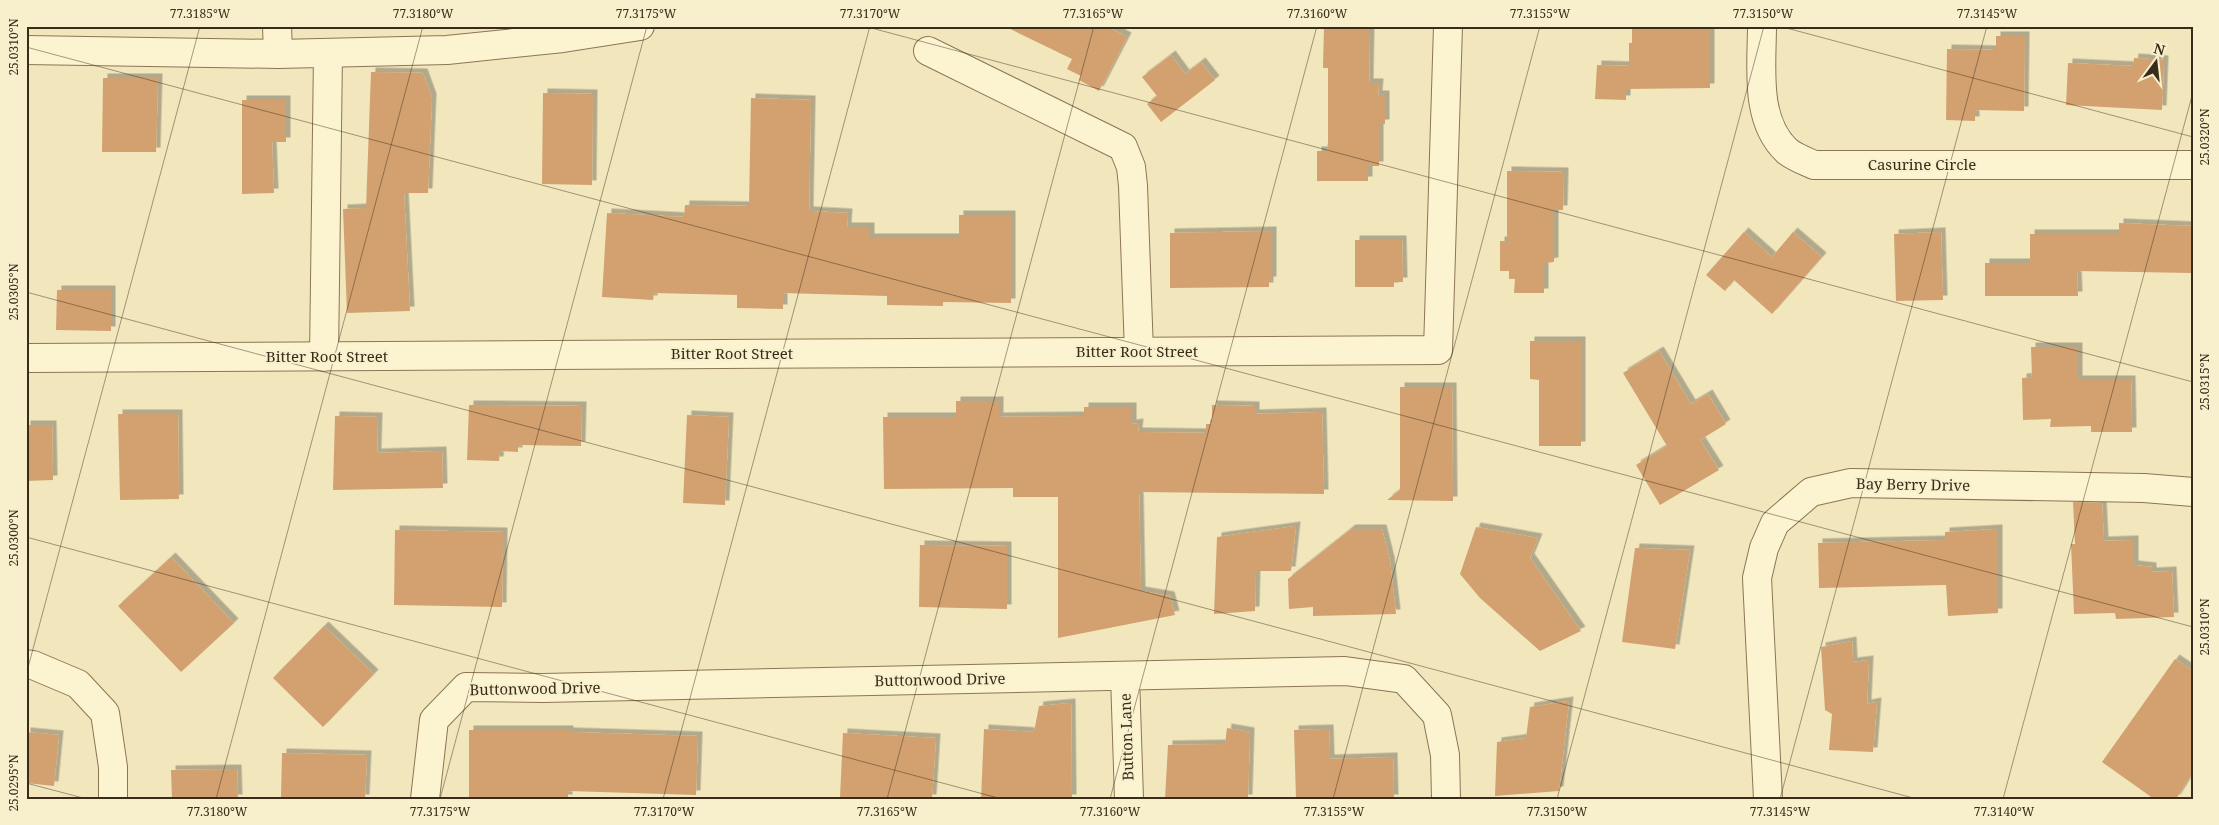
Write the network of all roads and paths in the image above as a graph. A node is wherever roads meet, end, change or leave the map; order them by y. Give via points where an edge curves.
1 (277, 26) edge
2 (640, 26) edge
3 (1448, 26) edge
4 (1762, 26) edge
5 (26, 50) edge
6 (928, 51) dead end
7 (278, 54) junction
8 (328, 54) junction
9 (2193, 165) edge
10 (1139, 352) junction
11 (324, 357) junction
12 (26, 358) edge
13 (2193, 492) edge
14 (26, 664) edge
15 (1125, 676) junction
16 (113, 799) edge
17 (425, 799) edge
18 (1129, 799) edge
19 (1446, 799) edge
20 (1768, 799) edge

1 - 7 street
2 - 8 street via 447,50
3 - 10 street, Bitter Root Street via 1438,350
4 - 9 street, Casurine Circle via 1762,95 1768,123 1786,150 1814,166
5 - 7 street
6 - 10 street via 1123,147 1131,168 1133,186
7 - 8 street
8 - 11 street
10 - 11 street, Bitter Root Street
11 - 12 street, Bitter Root Street
13 - 20 street, Bay Berry Drive via 2144,488 1851,484 1811,492 1776,522 1764,548 1758,578
14 - 16 street via 78,684 106,712 113,766
15 - 17 street, Buttonwood Drive via 466,687 434,720
15 - 18 street, Button Lane
15 - 19 street, Buttonwood Drive via 1345,671 1404,679 1437,715 1445,755

